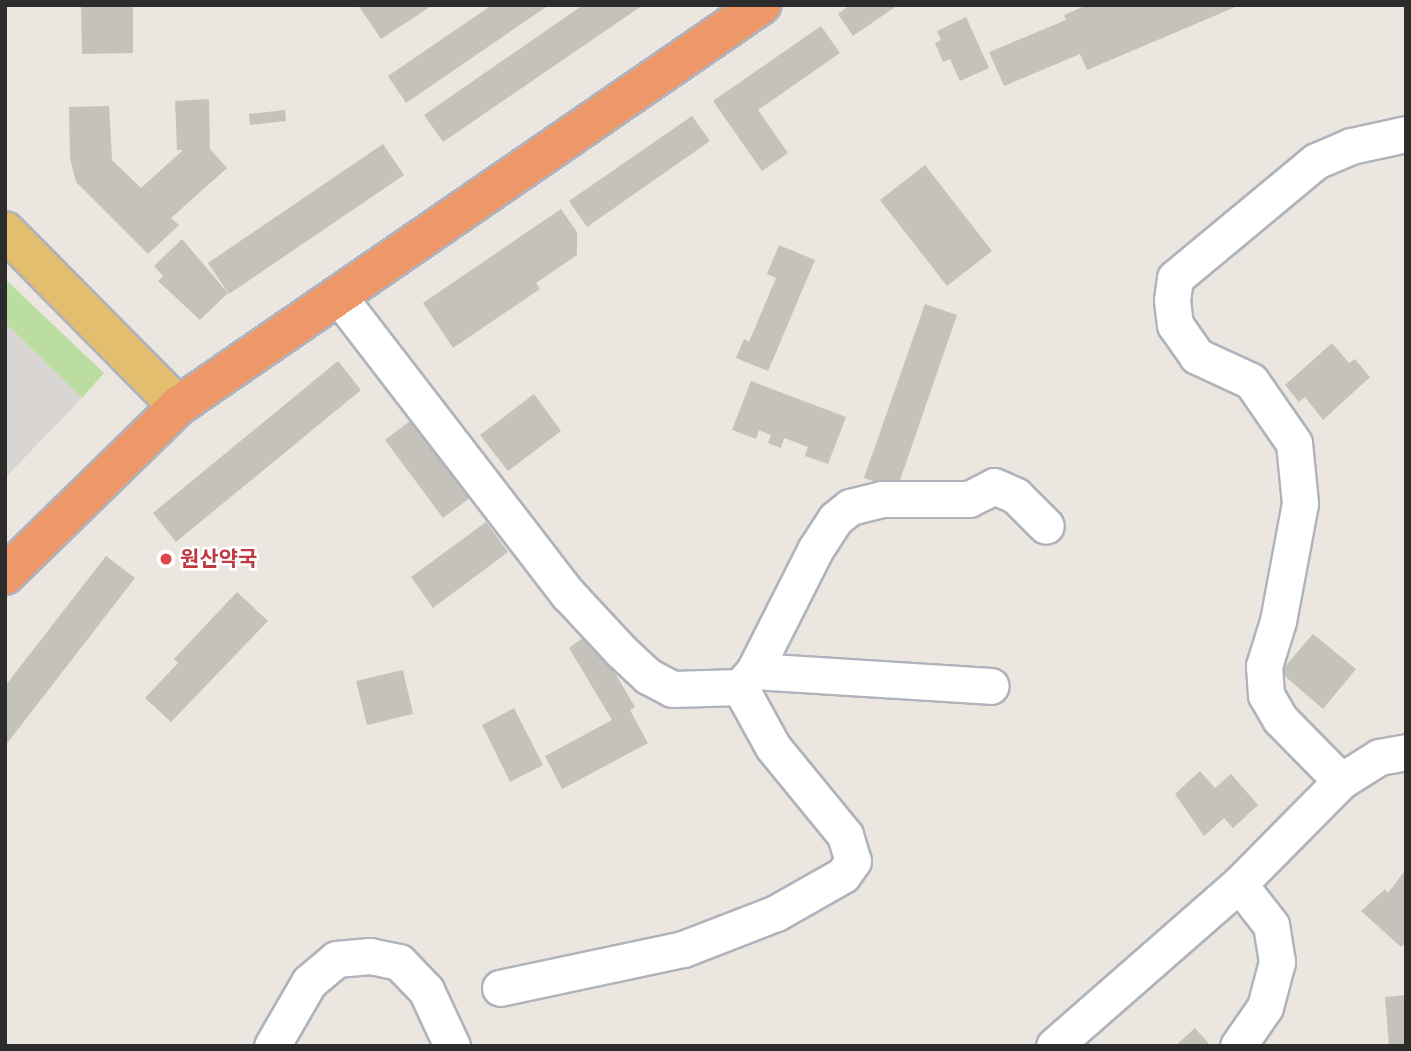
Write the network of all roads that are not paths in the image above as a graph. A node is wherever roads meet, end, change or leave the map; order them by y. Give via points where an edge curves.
1 (761, 5) edge
2 (1406, 134) edge
3 (5, 232) edge
4 (339, 297) junction
5 (178, 406) junction
6 (1046, 526) dead end
7 (5, 575) edge
8 (747, 679) junction
9 (991, 686) dead end
10 (1406, 752) edge
11 (1341, 781) junction
12 (1239, 884) junction
13 (500, 988) dead end
14 (272, 1046) edge
15 (452, 1046) edge
16 (1054, 1046) edge
17 (1238, 1046) edge

1 - 4 highway
2 - 11 street via 1351,146 1316,161 1175,278 1172,300 1175,325 1197,356 1251,381 1294,443 1300,503 1278,621 1264,666 1266,695 1280,719
3 - 5 main road
4 - 5 highway
4 - 8 street via 568,594 648,676 672,689
5 - 7 highway
6 - 8 street via 1016,496 994,486 969,499 882,499 850,507 835,519 815,550
8 - 9 street
8 - 13 street via 773,747 845,835 853,861 843,875 776,913 683,949
10 - 11 street via 1379,757
11 - 12 street
12 - 16 street
12 - 17 street via 1271,925 1277,962 1265,1007
14 - 15 street via 309,982 336,959 370,956 399,962 426,990

